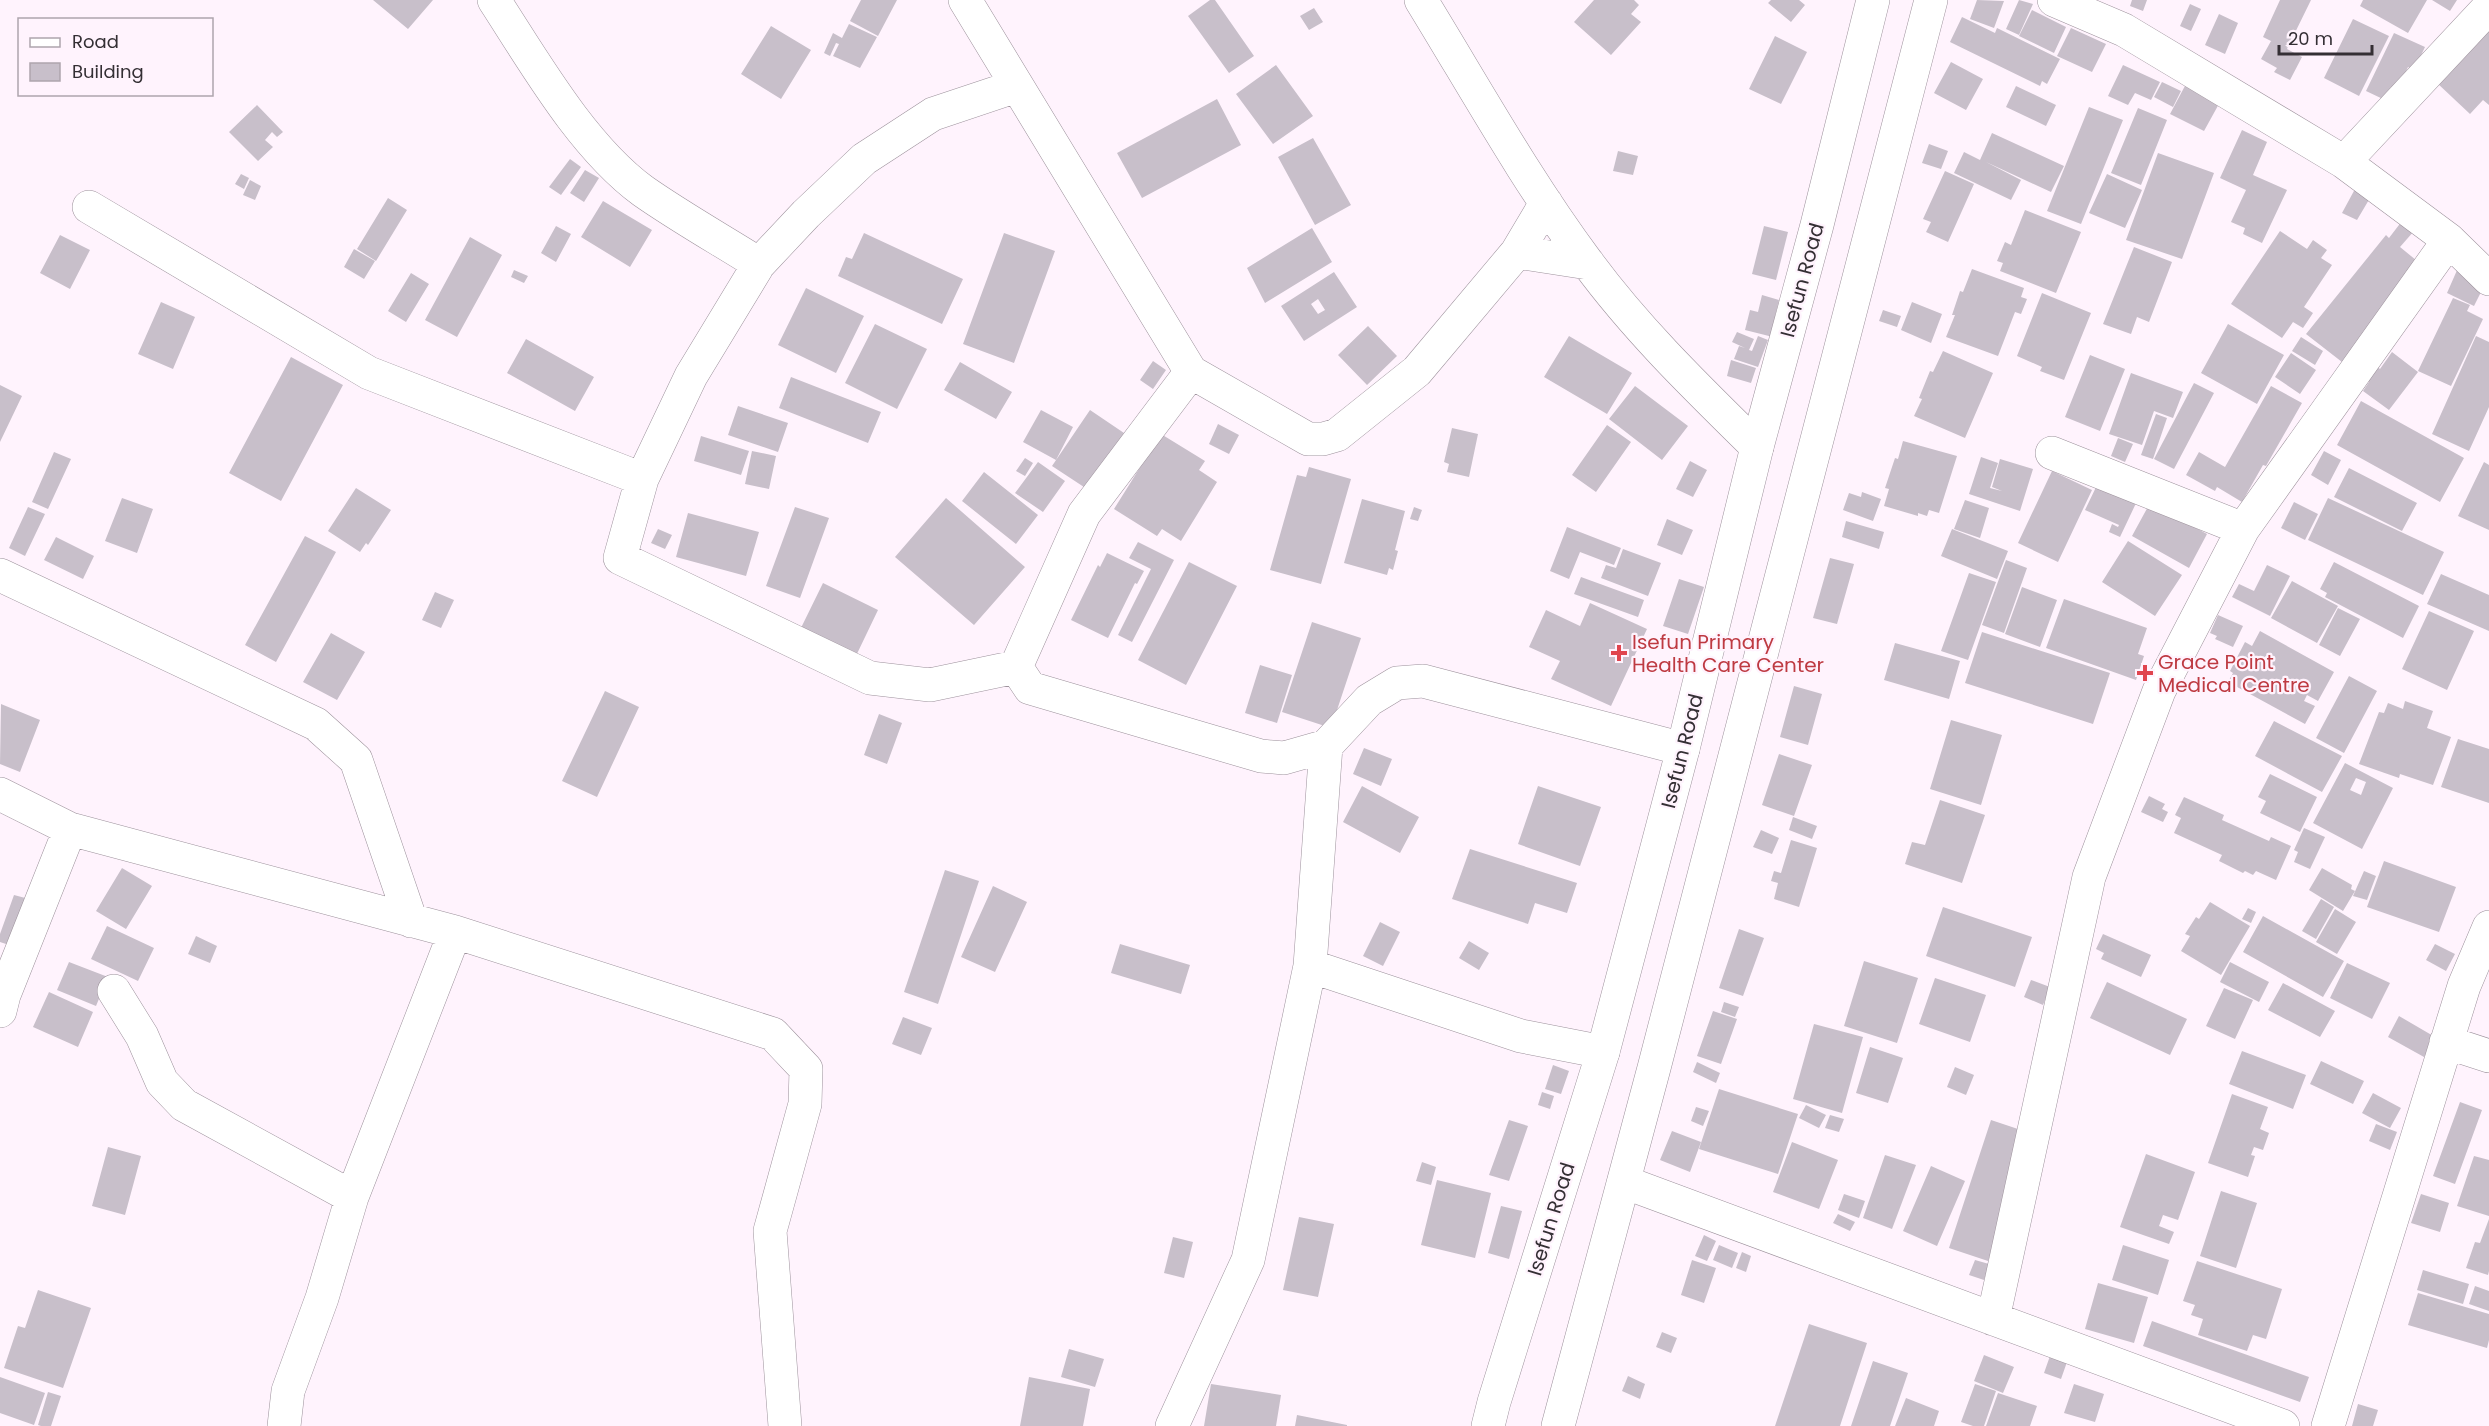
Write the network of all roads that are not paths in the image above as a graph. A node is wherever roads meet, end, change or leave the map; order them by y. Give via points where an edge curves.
1 (495, 0) edge
2 (965, 0) edge
3 (1422, 0) edge
4 (1873, 0) edge
5 (1931, 0) edge
6 (2054, 0) edge
7 (2489, 7) edge
8 (1017, 86) junction
9 (2344, 162) junction
10 (1546, 203) junction
11 (88, 207) dead end
12 (2449, 240) junction
13 (1517, 252) junction
14 (1588, 263) junction
15 (759, 264) junction
16 (2489, 279) edge
17 (1191, 372) junction
18 (1757, 447) junction
19 (2052, 453) dead end
20 (642, 478) junction
21 (2242, 529) junction
22 (0, 575) edge
23 (1016, 667) junction
24 (1326, 746) junction
25 (1683, 749) junction
26 (0, 794) edge
27 (70, 829) junction
28 (411, 921) junction
29 (2489, 927) edge
30 (455, 932) junction
31 (1310, 966) junction
32 (114, 990) dead end
33 (0, 1011) edge
34 (2446, 1042) junction
35 (1603, 1052) junction
36 (2489, 1056) edge
37 (1624, 1182) junction
38 (352, 1197) junction
39 (1993, 1319) junction
40 (284, 1426) edge
41 (787, 1426) edge
42 (1172, 1426) edge
43 (1488, 1426) edge
44 (1558, 1426) edge
45 (2283, 1426) edge
46 (2328, 1426) edge

1 - 15 street via 551,88 596,146 642,190
2 - 8 street
3 - 10 street
4 - 18 street, Isefun Road
5 - 37 street
6 - 9 street via 2124,30
7 - 9 street
8 - 15 street via 933,114 864,159
8 - 17 street
9 - 12 street
10 - 13 street
10 - 14 street
11 - 20 street via 369,374
12 - 16 street
12 - 21 street
13 - 14 street
13 - 17 street via 1417,371 1337,435 1308,439
14 - 18 street via 1666,357
15 - 20 street via 691,376
17 - 23 street via 1084,514
18 - 25 street, Isefun Road
19 - 21 street
20 - 23 street via 620,558 870,678 930,685
21 - 39 street via 2159,691 2089,877
22 - 28 street via 316,724 356,760
23 - 24 street via 1030,688 1261,756 1284,758
24 - 25 street via 1369,700 1397,683 1423,681
24 - 31 street
25 - 35 street, Isefun Road
26 - 27 street
27 - 28 street
27 - 33 street
28 - 30 street
29 - 34 street
30 - 38 street
30 - 41 street via 773,1034 806,1069 806,1104 770,1231
31 - 35 street via 1521,1036
31 - 42 street via 1248,1260
32 - 38 street via 142,1036 162,1082 184,1105
34 - 36 street
34 - 46 street
35 - 43 street, Isefun Road
37 - 39 street
37 - 44 street
38 - 40 street via 322,1298 288,1391
39 - 45 street

